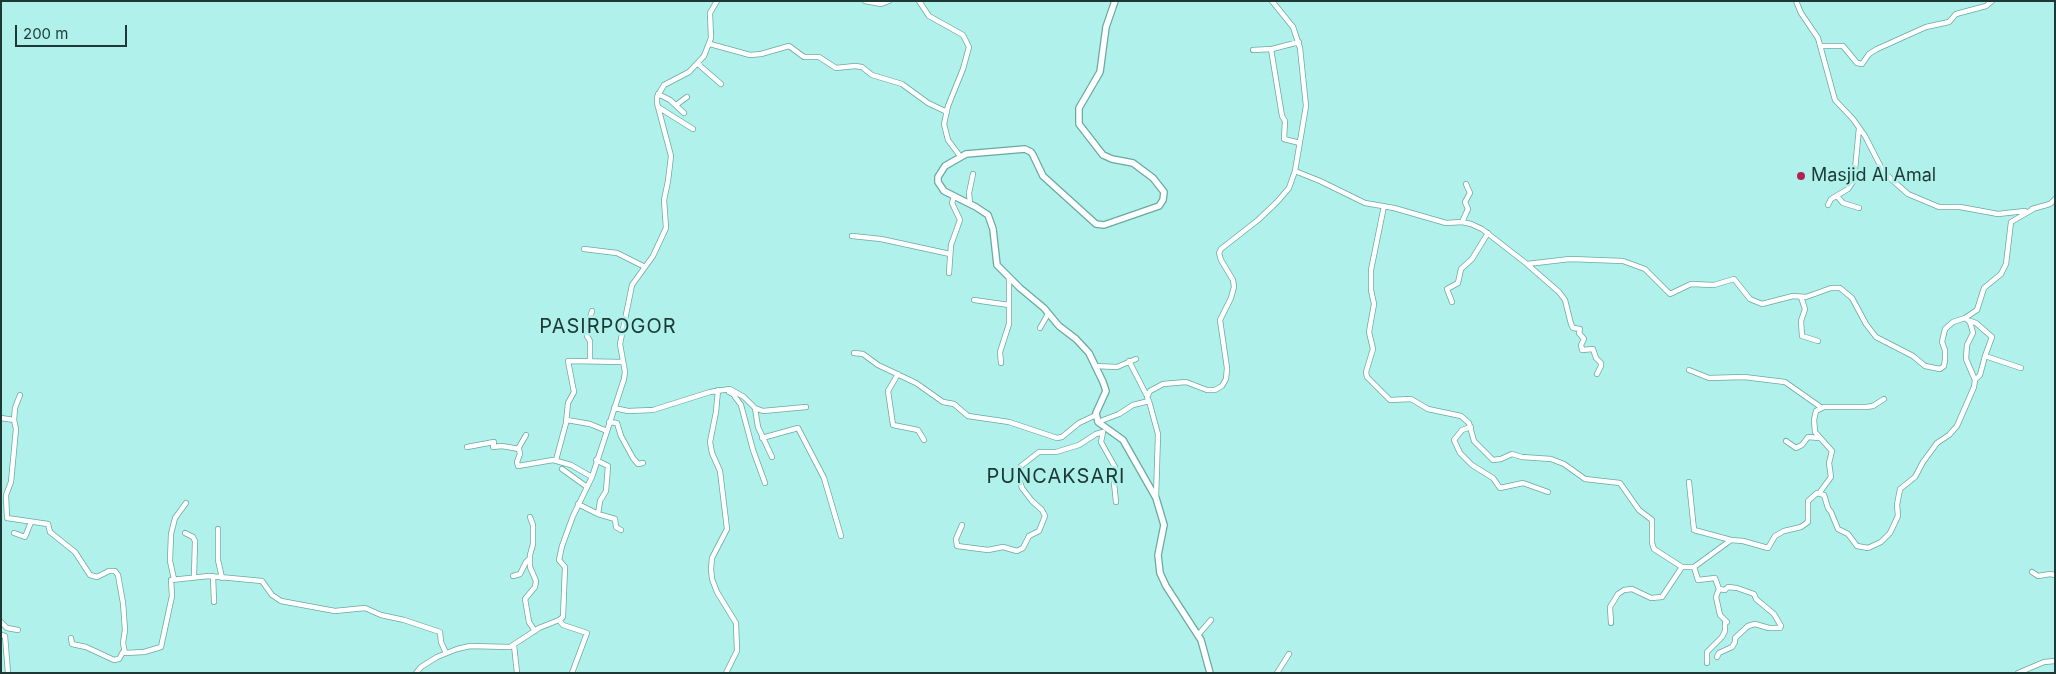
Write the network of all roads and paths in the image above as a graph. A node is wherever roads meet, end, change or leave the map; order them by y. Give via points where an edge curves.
1 (717, 1) edge
2 (865, 1) edge
3 (889, 1) edge
4 (919, 1) edge
5 (1115, 1) edge
6 (1272, 1) edge
7 (1796, 1) edge
8 (1992, 1) edge
9 (1299, 42) junction
10 (710, 44) junction
11 (1821, 46) junction
12 (1270, 49) junction
13 (1253, 50) dead end
14 (698, 64) junction
15 (721, 84) dead end
16 (658, 94) junction
17 (687, 97) dead end
18 (676, 105) junction
19 (658, 107) junction
20 (947, 112) junction
21 (684, 113) dead end
22 (1859, 128) junction
23 (692, 129) dead end
24 (1300, 143) junction
25 (960, 156) junction
26 (1295, 171) junction
27 (973, 174) dead end
28 (1466, 184) dead end
29 (1837, 196) junction
30 (954, 197) junction
31 (2055, 199) edge
32 (970, 204) junction
33 (1828, 205) dead end
34 (1384, 206) junction
35 (1859, 208) dead end
36 (2035, 208) junction
37 (1462, 222) junction
38 (1488, 233) junction
39 (852, 236) dead end
40 (584, 249) dead end
41 (950, 254) junction
42 (1527, 264) junction
43 (645, 267) junction
44 (949, 273) dead end
45 (1009, 277) junction
46 (1801, 297) junction
47 (974, 300) dead end
48 (1452, 302) dead end
49 (1009, 305) junction
50 (592, 311) dead end
51 (1048, 314) junction
52 (1968, 320) junction
53 (1040, 328) dead end
54 (1818, 341) dead end
55 (854, 353) dead end
56 (1985, 356) junction
57 (1136, 359) dead end
58 (590, 361) junction
59 (1129, 361) junction
60 (623, 362) junction
61 (1001, 363) dead end
62 (1095, 366) junction
63 (2021, 368) dead end
64 (1689, 370) dead end
65 (898, 374) junction
66 (1596, 374) dead end
67 (1975, 380) junction
68 (721, 390) junction
69 (20, 395) dead end
70 (1148, 399) junction
71 (1884, 399) dead end
72 (806, 407) dead end
73 (614, 408) junction
74 (755, 408) junction
75 (1822, 408) junction
76 (1, 418) edge
77 (1097, 419) junction
78 (14, 420) junction
79 (566, 420) junction
80 (610, 422) junction
81 (1471, 427) junction
82 (1104, 430) junction
83 (607, 431) junction
84 (526, 435) dead end
85 (762, 438) junction
86 (1821, 438) junction
87 (924, 440) dead end
88 (1786, 441) dead end
89 (467, 447) dead end
90 (518, 449) junction
91 (772, 458) dead end
92 (556, 460) junction
93 (596, 460) junction
94 (643, 463) dead end
95 (562, 469) dead end
96 (592, 477) junction
97 (1689, 482) dead end
98 (766, 483) dead end
99 (587, 487) junction
100 (1548, 492) dead end
101 (1820, 492) junction
102 (1156, 498) junction
103 (1116, 502) dead end
104 (186, 503) dead end
105 (578, 504) junction
106 (598, 514) junction
107 (530, 518) dead end
108 (31, 522) junction
109 (962, 525) dead end
110 (218, 530) dead end
111 (621, 530) dead end
112 (14, 533) dead end
113 (185, 533) dead end
114 (841, 536) dead end
115 (1731, 540) junction
116 (530, 558) junction
117 (1682, 567) junction
118 (1694, 567) junction
119 (2032, 572) dead end
120 (213, 576) junction
121 (513, 576) dead end
122 (2055, 576) edge
123 (194, 577) junction
124 (222, 578) junction
125 (174, 579) junction
126 (1719, 589) junction
127 (214, 602) dead end
128 (559, 620) junction
129 (1211, 620) dead end
130 (1, 622) edge
131 (1611, 623) dead end
132 (18, 630) dead end
133 (535, 631) junction
134 (1, 635) edge
135 (1198, 635) junction
136 (71, 638) dead end
137 (514, 645) junction
138 (123, 652) junction
139 (446, 653) junction
140 (1289, 654) dead end
141 (1717, 657) dead end
142 (2055, 661) edge
143 (1708, 663) dead end
144 (8, 673) edge
145 (416, 673) edge
146 (517, 673) edge
147 (572, 673) edge
148 (726, 673) edge
149 (1210, 673) edge
150 (1277, 673) edge
151 (2018, 673) edge

1 - 10 street via 709,16
2 - 3 street via 881,4
4 - 20 street via 929,16 967,39 969,47 963,69
5 - 25 main road via 1106,27 1100,72 1079,108 1078,124 1103,155 1133,163 1153,178 1164,192 1159,206 1100,225 1043,176 1028,150 972,152
6 - 9 street via 1287,18
7 - 11 street
8 - 11 street via 1986,6 1956,14 1949,22 1876,49 1862,64 1857,63 1843,46
9 - 12 street
9 - 24 street via 1306,98
10 - 14 street
10 - 20 street via 750,56 788,46 804,57 818,57 836,68 862,67 872,75 909,88 928,103
11 - 22 street via 1835,100
12 - 13 street
12 - 24 street via 1285,121 1284,138
14 - 15 street
14 - 16 street via 688,73 666,83
16 - 18 street
16 - 19 street
17 - 18 street
18 - 21 street
19 - 23 street
19 - 43 street via 672,160 664,200 666,228
20 - 25 street via 944,124 948,140
22 - 29 street via 1854,180
22 - 36 street via 1882,169 1901,188 1916,197 1939,207 1998,214
24 - 26 street
25 - 30 main road via 945,166 938,177 941,189
26 - 34 street via 1360,201
26 - 70 street via 1289,188 1277,202 1219,253 1234,288 1220,320 1228,368 1223,385 1207,390 1190,383 1169,383 1152,389
27 - 32 street
28 - 37 street via 1470,192
29 - 33 street
29 - 35 street
30 - 32 main road
30 - 41 street via 952,203 960,220
31 - 36 street via 2050,204
32 - 45 main road via 988,215 993,229 996,262
34 - 37 street via 1436,221
34 - 81 street via 1371,270 1370,290 1374,304 1369,332 1373,349 1366,376 1390,400 1410,399 1428,409 1457,414
36 - 52 street via 2011,222 2008,260 2004,269 1984,288 1977,310
37 - 38 street
38 - 42 street
38 - 48 street via 1472,259 1461,269 1458,283 1447,289
39 - 41 street
40 - 43 street via 617,253
41 - 44 street
42 - 46 street via 1570,259 1623,261 1645,269 1670,294 1691,284 1714,285 1734,279 1750,299 1760,304
42 - 66 street via 1565,300 1570,324 1580,329 1584,339 1582,349 1593,349 1601,363
43 - 60 street via 634,281 628,302 620,344
45 - 49 street
45 - 51 main road
46 - 52 street via 1831,288 1843,289 1852,298 1874,336 1925,366 1938,369 1942,368 1945,360 1943,332 1957,320
46 - 54 street via 1805,309 1801,321 1802,336
47 - 49 street
49 - 61 street via 1009,324 1000,352
50 - 58 street via 587,328
51 - 53 street
51 - 62 main road via 1083,346
52 - 56 street via 1992,336
52 - 67 street via 1973,333 1966,345 1966,359
55 - 65 street via 863,354
56 - 63 street
56 - 67 street via 1980,375
57 - 59 street
58 - 60 street
58 - 79 street via 568,361 574,392 568,403
59 - 62 street via 1117,367
59 - 70 street
60 - 73 street via 624,379
62 - 77 main road via 1106,391
64 - 75 street via 1708,378 1744,377 1785,382
65 - 77 street via 943,402 954,404 968,416 1009,422 1054,437 1062,436 1079,423
65 - 87 street via 888,391 893,425 918,430
67 - 101 street via 1957,426 1937,443 1916,477 1900,489 1898,516 1890,533 1881,542 1868,548 1857,546 1848,534 1836,527 1824,494
68 - 73 street via 653,410
68 - 74 street via 736,392
68 - 98 street via 734,394 741,405
68 - 148 street via 710,442 720,471 727,529 712,558 711,569 717,592 736,623 736,651
69 - 78 street
70 - 77 street via 1119,414
70 - 102 street via 1158,434
71 - 75 street via 1873,406
72 - 74 street via 763,411
73 - 80 street
74 - 85 street
75 - 86 street via 1816,412 1814,420 1815,432
76 - 78 street
77 - 82 main road
78 - 108 street via 16,442 11,482 6,495 7,518
79 - 83 street
79 - 92 street
80 - 83 street
80 - 94 street via 617,423 633,458 638,464
81 - 100 street via 1462,430 1454,440 1470,464 1493,478 1500,488 1524,483
81 - 117 street via 1474,441 1493,460 1512,454 1552,459 1585,479 1620,483 1639,510 1652,520 1654,549
82 - 102 main road via 1124,440
82 - 103 street via 1101,442 1115,468
82 - 109 street via 1079,446 1056,452 1039,452 1020,466 1018,476 1022,488 1044,516 1039,531 1029,536 1023,548 1017,551 1002,547 988,550 957,546 956,539
83 - 93 street
84 - 90 street
85 - 91 street
85 - 114 street via 798,428 824,478
86 - 88 street via 1808,437 1796,448
86 - 101 street via 1832,452 1829,459 1831,477
89 - 90 street via 494,442 494,447
90 - 92 street via 519,466
92 - 96 street
93 - 96 street
93 - 106 street via 608,466 606,491
95 - 99 street
96 - 99 street
97 - 115 street via 1694,530
99 - 105 street
101 - 115 street via 1808,502 1808,522 1801,527 1784,530 1775,536 1768,548
102 - 135 main road via 1164,525 1158,555 1160,573
104 - 125 street via 175,518 171,534 170,561
105 - 106 street
105 - 128 street via 559,560 565,567 563,617
106 - 111 street via 615,519 616,527
107 - 116 street via 533,544
108 - 112 street via 25,536
108 - 138 street via 48,524 50,532 74,552 90,575 115,571 118,575 124,609
110 - 124 street
113 - 123 street via 195,540
115 - 118 street
116 - 121 street via 520,574
116 - 133 street via 536,584 525,599 529,622
117 - 118 street
117 - 131 street via 1662,597 1651,598 1632,589 1618,594 1610,607
118 - 126 street via 1697,579 1714,577
119 - 122 street via 2038,576
120 - 123 street
120 - 124 street
120 - 127 street
123 - 125 street
124 - 139 street via 262,581 281,602 335,611 364,608 397,618 441,633
125 - 138 street via 170,582 172,596 161,647 144,652
126 - 141 street via 1725,590 1728,586 1753,594 1774,614 1780,628 1748,626 1735,638 1732,647
126 - 143 street via 1716,597 1720,616 1727,622 1722,637 1707,652
128 - 133 street
128 - 147 street via 563,625 587,633
129 - 135 street
130 - 132 street via 7,628
133 - 137 street
134 - 144 street via 5,636
135 - 149 main road
136 - 138 street via 72,644 114,660 119,659
137 - 139 street via 466,647
137 - 146 street
139 - 145 street
140 - 150 street
142 - 151 street

